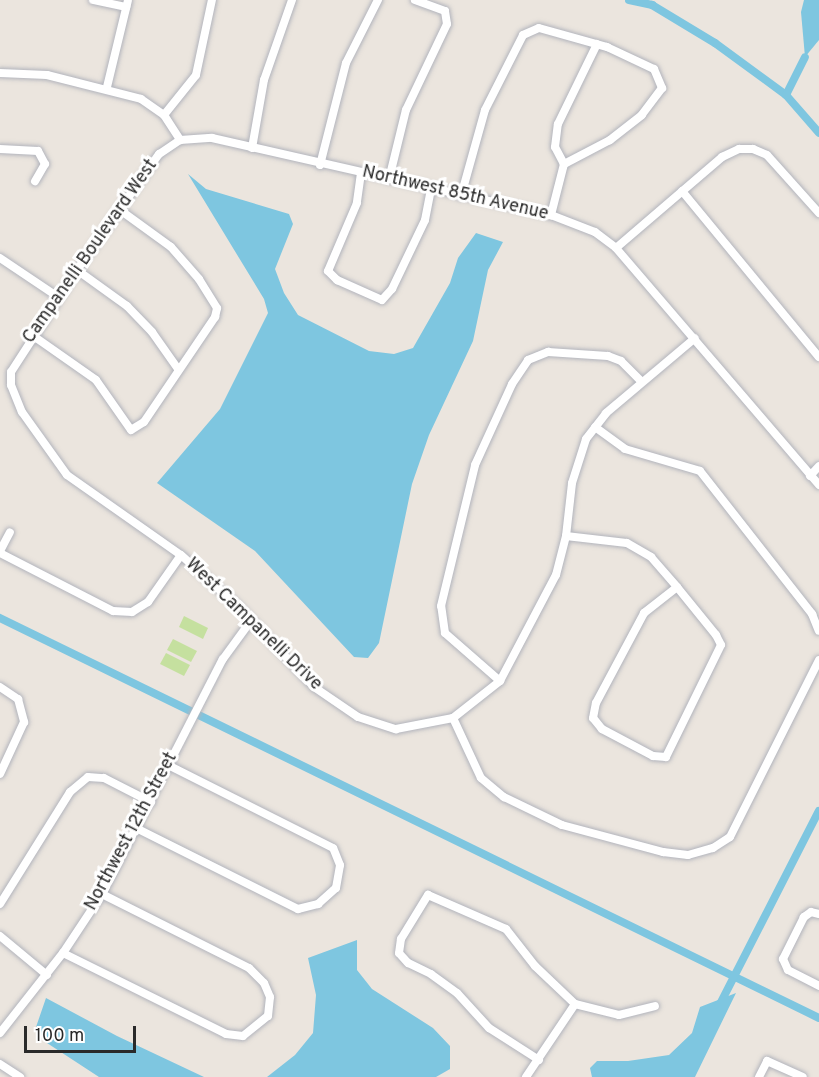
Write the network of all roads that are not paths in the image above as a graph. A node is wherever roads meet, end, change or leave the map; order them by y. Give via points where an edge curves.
1 (93, 0) edge
2 (212, 0) edge
3 (292, 0) edge
4 (378, 0) edge
5 (414, 0) edge
6 (127, 4) edge
7 (597, 44) junction
8 (0, 73) edge
9 (107, 87) junction
10 (164, 115) junction
11 (180, 140) junction
12 (252, 148) junction
13 (0, 149) edge
14 (564, 164) junction
15 (320, 165) junction
16 (360, 173) junction
17 (389, 179) junction
18 (35, 181) dead end
19 (431, 189) junction
20 (682, 191) junction
21 (461, 196) junction
22 (120, 210) junction
23 (819, 213) edge
24 (551, 215) junction
25 (616, 248) junction
26 (0, 258) edge
27 (77, 270) junction
28 (58, 297) junction
29 (32, 335) junction
30 (695, 338) junction
31 (819, 357) edge
32 (178, 369) junction
33 (11, 372) joint
34 (641, 381) junction
35 (595, 427) junction
36 (819, 466) edge
37 (810, 476) junction
38 (819, 485) edge
39 (10, 532) dead end
40 (566, 536) junction
41 (0, 552) edge
42 (181, 555) junction
43 (677, 587) junction
44 (250, 622) junction
45 (819, 631) edge
46 (819, 660) edge
47 (500, 681) junction
48 (0, 687) edge
49 (453, 718) junction
50 (170, 766) junction
51 (0, 774) edge
52 (151, 802) junction
53 (138, 829) junction
54 (102, 894) junction
55 (0, 904) edge
56 (819, 914) edge
57 (0, 936) edge
58 (63, 953) junction
59 (47, 975) junction
60 (819, 986) edge
61 (575, 1004) junction
62 (656, 1006) dead end
63 (0, 1033) edge
64 (538, 1060) junction
65 (0, 1064) edge
66 (20, 1077) edge
67 (526, 1077) edge
68 (759, 1077) edge
69 (803, 1077) edge

1 - 6 street
2 - 10 street via 196,75
3 - 12 street via 264,80
4 - 15 street via 346,63
5 - 17 street via 445,11 447,24 406,110
6 - 9 street
7 - 14 street via 558,124 555,147
7 - 14 street via 654,69 662,80 660,95 610,140
7 - 21 street via 539,27 523,35 485,110
8 - 9 street via 47,75
9 - 10 street via 141,99
10 - 11 street
11 - 12 street, Northwest 85th Avenue via 212,138
11 - 22 street, Campanelli Boulevard West via 159,154
12 - 15 street, Northwest 85th Avenue
13 - 18 street via 38,151 45,164
14 - 24 street
15 - 16 street, Northwest 85th Avenue
16 - 17 street, Northwest 85th Avenue
16 - 19 street via 357,203 328,272 382,300 393,289 425,220
17 - 19 street, Northwest 85th Avenue
19 - 21 street, Northwest 85th Avenue
20 - 23 street via 726,154 750,148 771,158
20 - 25 street
20 - 31 street
21 - 24 street, Northwest 85th Avenue
22 - 27 street, Campanelli Boulevard West
22 - 32 street via 171,247 199,279 217,308 215,317
24 - 25 street, Northwest 85th Avenue via 589,229
25 - 30 street, Northwest 85th Avenue
26 - 28 street
27 - 28 street, Campanelli Boulevard West
27 - 32 street via 127,306 152,332
28 - 29 street, Campanelli Boulevard West
29 - 32 street via 96,380 131,430 144,422
29 - 33 street, Campanelli Boulevard West
30 - 34 street
30 - 37 street, Northwest 85th Avenue
33 - 42 street, West Campanelli Drive via 11,386 22,412 68,475
34 - 35 street
34 - 47 street via 621,361 608,356 548,352 533,357 512,384 475,465 441,606 442,625 452,640
35 - 40 street via 576,465
35 - 45 street via 625,449 700,471 812,614
36 - 37 street
37 - 38 street, Northwest 85th Avenue
39 - 41 street
40 - 43 street via 627,543 651,557
40 - 47 street via 550,589
41 - 42 street via 113,611 132,612 148,602
42 - 44 street, West Campanelli Drive
43 - 43 street via 721,645 666,757 652,756 602,729 593,718 596,703 644,613
44 - 49 street, West Campanelli Drive via 314,687 358,717 396,729
44 - 50 street, Northwest 12th Street via 223,659
46 - 49 street via 730,837 713,848 688,855 663,852 538,815 504,797 481,778
47 - 49 street
48 - 51 street via 18,699 24,722
50 - 52 street, Northwest 12th Street
50 - 53 street via 333,848 340,865 336,888 318,904 298,909
52 - 53 street, Northwest 12th Street
52 - 55 street via 104,778 88,777 70,792
53 - 54 street, Northwest 12th Street
54 - 58 street, Northwest 12th Street
54 - 58 street via 249,969 264,983 270,997 268,1016 243,1036 226,1034
56 - 60 street via 811,912 804,917 783,959 788,970
57 - 59 street
58 - 59 street, Northwest 12th Street
59 - 63 street, Northwest 12th Street
61 - 62 street via 619,1015
61 - 64 street
61 - 64 street via 535,966 506,930 428,895 401,939 399,953 408,963 457,993 489,1028
64 - 67 street
65 - 66 street
68 - 69 street via 767,1060

